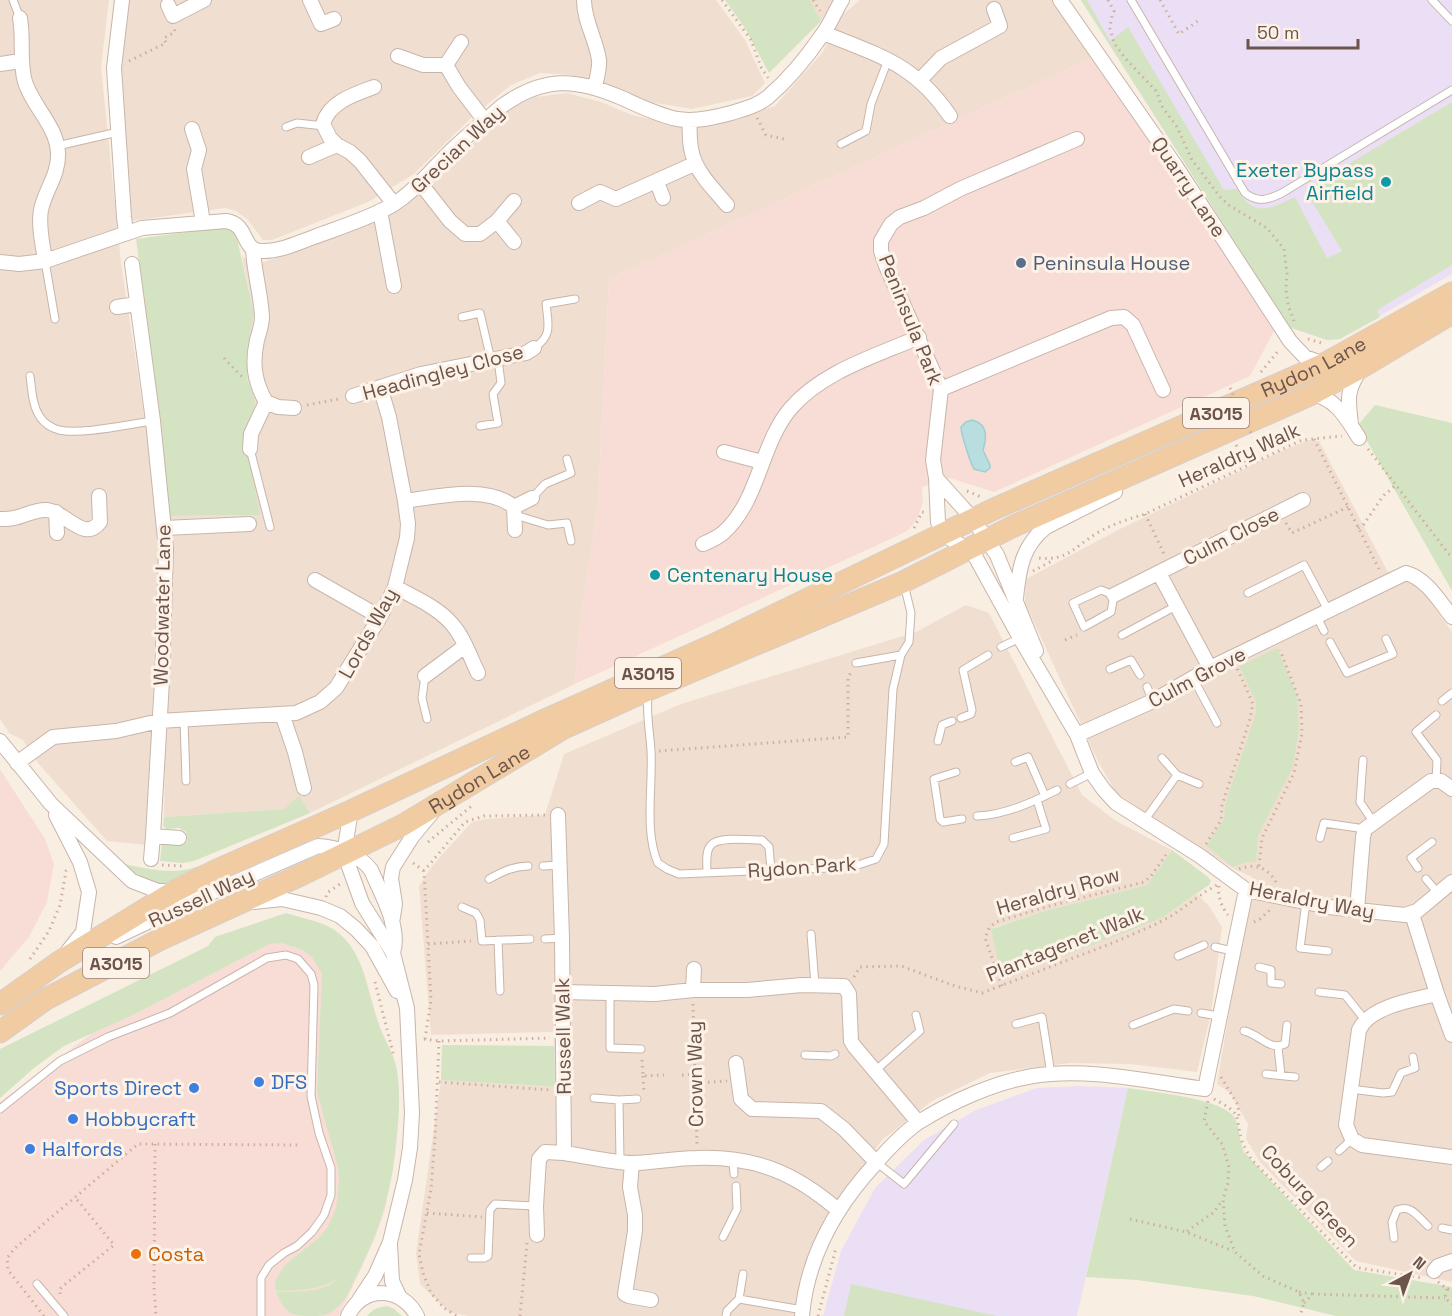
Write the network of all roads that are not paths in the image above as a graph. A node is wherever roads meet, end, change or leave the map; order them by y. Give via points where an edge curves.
1 (13, 0) edge
2 (122, 0) edge
3 (204, 0) edge
4 (310, 0) edge
5 (584, 0) edge
6 (842, 0) edge
7 (1060, 0) edge
8 (1131, 0) edge
9 (1432, 0) edge
10 (994, 9) dead end
11 (172, 15) road end
12 (20, 18) joint
13 (1452, 21) edge
14 (308, 31) dead end
15 (824, 33) junction
16 (461, 42) dead end
17 (398, 56) dead end
18 (888, 59) junction
19 (20, 61) junction
20 (0, 64) edge
21 (446, 65) junction
22 (920, 80) junction
23 (374, 87) dead end
24 (595, 88) junction
25 (1452, 90) edge
26 (950, 116) dead end
27 (690, 120) junction
28 (485, 121) junction
29 (324, 126) junction
30 (286, 127) dead end
31 (192, 129) dead end
32 (118, 132) junction
33 (1077, 139) dead end
34 (841, 144) dead end
35 (337, 145) junction
36 (57, 146) junction
37 (309, 157) dead end
38 (694, 164) junction
39 (657, 182) junction
40 (421, 184) junction
41 (663, 198) dead end
42 (514, 201) dead end
43 (579, 203) dead end
44 (394, 204) junction
45 (727, 205) dead end
46 (380, 210) junction
47 (497, 221) junction
48 (203, 222) junction
49 (126, 233) junction
50 (514, 242) dead end
51 (253, 249) junction
52 (45, 261) junction
53 (0, 262) edge
54 (132, 264) dead end
55 (394, 286) dead end
56 (1452, 293) edge
57 (575, 299) dead end
58 (137, 304) junction
59 (117, 307) dead end
60 (1452, 313) edge
61 (462, 317) dead end
62 (55, 319) dead end
63 (920, 337) junction
64 (534, 348) joint
65 (494, 360) junction
66 (1324, 364) junction
67 (1362, 367) junction
68 (30, 376) dead end
69 (380, 387) junction
70 (941, 389) junction
71 (1163, 390) dead end
72 (1312, 394) junction
73 (353, 396) road end
74 (266, 402) junction
75 (294, 408) road end
76 (153, 421) junction
77 (480, 426) dead end
78 (1348, 430) junction
79 (1359, 438) road end
80 (250, 449) joint
81 (724, 452) dead end
82 (567, 459) dead end
83 (762, 462) junction
84 (1125, 475) junction
85 (936, 478) junction
86 (99, 496) dead end
87 (532, 498) joint
88 (1303, 500) dead end
89 (405, 501) junction
90 (514, 511) junction
91 (56, 512) junction
92 (0, 519) edge
93 (973, 519) junction
94 (249, 524) dead end
95 (270, 527) dead end
96 (165, 528) junction
97 (515, 530) dead end
98 (57, 533) dead end
99 (944, 534) junction
100 (571, 541) dead end
101 (703, 544) dead end
102 (979, 544) junction
103 (1165, 570) junction
104 (315, 580) dead end
105 (903, 582) junction
106 (395, 587) junction
107 (1248, 593) dead end
108 (1114, 595) junction
109 (1016, 602) junction
110 (1176, 606) junction
111 (1323, 614) junction
112 (380, 617) junction
113 (1452, 617) edge
114 (1324, 631) dead end
115 (1122, 635) dead end
116 (1020, 638) junction
117 (1386, 639) dead end
118 (1330, 642) dead end
119 (465, 646) junction
120 (1001, 647) dead end
121 (901, 655) junction
122 (988, 655) dead end
123 (856, 663) road end
124 (1210, 668) junction
125 (1110, 669) dead end
126 (478, 674) dead end
127 (1140, 675) dead end
128 (425, 676) joint
129 (1193, 678) junction
130 (1045, 679) junction
131 (1147, 687) dead end
132 (648, 690) junction
133 (1452, 693) edge
134 (1153, 701) junction
135 (1442, 701) dead end
136 (282, 714) junction
137 (1436, 715) dead end
138 (961, 718) dead end
139 (427, 719) dead end
140 (184, 720) junction
141 (952, 721) dead end
142 (159, 722) junction
143 (1216, 723) dead end
144 (1077, 735) junction
145 (0, 741) edge
146 (938, 741) dead end
147 (1162, 758) dead end
148 (1363, 760) dead end
149 (1015, 762) dead end
150 (17, 763) junction
151 (956, 772) dead end
152 (1092, 773) junction
153 (1177, 774) junction
154 (186, 781) dead end
155 (1437, 781) junction
156 (1070, 784) dead end
157 (1199, 784) dead end
158 (304, 788) dead end
159 (1452, 789) edge
160 (1058, 790) dead end
161 (1045, 796) junction
162 (1037, 800) junction
163 (51, 804) junction
164 (438, 806) junction
165 (351, 811) junction
166 (558, 815) road end
167 (977, 816) dead end
168 (962, 819) dead end
169 (1144, 821) junction
170 (1370, 826) junction
171 (153, 836) junction
172 (179, 838) dead end
173 (1012, 838) dead end
174 (1320, 838) dead end
175 (1432, 842) dead end
176 (344, 853) junction
177 (151, 859) dead end
178 (560, 865) junction
179 (528, 866) dead end
180 (543, 866) dead end
181 (1418, 868) dead end
182 (771, 870) junction
183 (707, 873) junction
184 (489, 879) dead end
185 (1426, 879) dead end
186 (1452, 882) edge
187 (1246, 890) junction
188 (175, 891) junction
189 (1438, 893) junction
190 (1306, 902) junction
191 (238, 904) junction
192 (462, 907) dead end
193 (1357, 910) junction
194 (1412, 914) junction
195 (392, 923) junction
196 (811, 934) dead end
197 (562, 938) junction
198 (530, 939) dead end
199 (545, 939) dead end
200 (498, 940) junction
201 (1204, 945) dead end
202 (1215, 947) dead end
203 (1328, 951) dead end
204 (393, 953) junction
205 (1178, 956) dead end
206 (1235, 958) junction
207 (59, 962) junction
208 (1259, 967) dead end
209 (694, 969) dead end
210 (1281, 984) dead end
211 (815, 985) junction
212 (693, 990) junction
213 (500, 991) dead end
214 (563, 992) junction
215 (610, 992) junction
216 (1319, 992) dead end
217 (1437, 994) junction
218 (0, 1004) edge
219 (407, 1008) junction
220 (1188, 1011) dead end
221 (1201, 1013) dead end
222 (916, 1015) dead end
223 (1365, 1020) junction
224 (1221, 1022) junction
225 (1016, 1024) dead end
226 (1133, 1025) dead end
227 (1287, 1025) dead end
228 (1244, 1031) dead end
229 (0, 1032) edge
230 (1452, 1035) edge
231 (1278, 1047) junction
232 (641, 1049) road end
233 (805, 1054) dead end
234 (835, 1054) dead end
235 (1413, 1057) dead end
236 (736, 1063) dead end
237 (875, 1071) junction
238 (1266, 1074) dead end
239 (1051, 1075) junction
240 (1281, 1075) junction
241 (1295, 1077) dead end
242 (1350, 1089) junction
243 (594, 1098) dead end
244 (637, 1099) dead end
245 (619, 1101) junction
246 (0, 1109) edge
247 (918, 1122) junction
248 (954, 1124) dead end
249 (1352, 1139) junction
250 (1339, 1151) dead end
251 (564, 1153) junction
252 (1452, 1157) edge
253 (1328, 1161) dead end
254 (626, 1162) junction
255 (876, 1162) junction
256 (1321, 1167) dead end
257 (736, 1186) dead end
258 (536, 1206) junction
259 (838, 1210) junction
260 (1428, 1226) dead end
261 (1442, 1228) dead end
262 (1452, 1230) edge
263 (537, 1235) road end
264 (723, 1237) dead end
265 (1394, 1238) dead end
266 (390, 1242) junction
267 (471, 1258) dead end
268 (1452, 1261) edge
269 (1434, 1271) dead end
270 (743, 1274) dead end
271 (37, 1284) dead end
272 (399, 1296) junction
273 (739, 1299) junction
274 (359, 1300) junction
275 (651, 1300) dead end
276 (803, 1313) edge
277 (64, 1316) edge
278 (261, 1316) edge
279 (348, 1316) edge
280 (417, 1316) edge
281 (726, 1316) edge

1 - 12 lane
2 - 32 street via 114,68
3 - 11 street
4 - 14 street via 327,22
5 - 24 street via 599,63
6 - 15 street, Grecian Way
7 - 66 street, Quarry Lane via 1175,165 1290,341 1305,357
8 - 25 lane via 1245,193 1253,199 1269,200 1282,194
9 - 13 lane
10 - 22 street via 1003,31 941,58
12 - 19 street
15 - 18 street
15 - 27 street, Grecian Way via 769,96 751,107
16 - 21 street
17 - 21 street via 423,65
18 - 22 street
18 - 34 lane via 871,104 866,131
19 - 20 street
19 - 36 street via 30,94
21 - 28 street
22 - 26 street
23 - 29 street via 347,97 325,118
24 - 27 street, Grecian Way via 660,114
24 - 28 street, Grecian Way via 556,82 539,86 513,98
27 - 38 street
28 - 40 street, Grecian Way via 441,160
29 - 30 lane via 297,123
29 - 35 street
31 - 48 street via 199,150 194,169
32 - 36 lane
32 - 49 street
33 - 63 street, Peninsula Park via 960,189 891,224 881,241 881,251
35 - 37 street
35 - 44 street via 360,161
36 - 52 street via 55,177 40,212
38 - 39 street
38 - 45 street
39 - 41 street
39 - 43 street via 616,199 600,192
40 - 44 street, Grecian Way
40 - 47 street via 465,234 480,234
42 - 47 street
44 - 46 street, Grecian Way
46 - 51 street, Grecian Way via 276,250
46 - 55 street
47 - 50 street
48 - 49 street
48 - 51 street via 234,222
49 - 52 street
51 - 74 street via 262,321 254,357 256,381
52 - 53 street
52 - 62 lane
54 - 58 street, Woodwater Lane
56 - 66 main road, Rydon Lane / A3015
57 - 64 lane via 546,304 549,329 546,338
58 - 59 street
58 - 76 street, Woodwater Lane
60 - 67 main road, Rydon Lane / A3015
61 - 65 lane via 480,313
63 - 70 street, Peninsula Park
63 - 83 street via 810,388 780,422
64 - 65 street, Headingley Close via 526,354
65 - 69 street, Headingley Close via 421,374
65 - 77 lane via 501,383 493,394 498,423
66 - 93 main road, Rydon Lane / A3015
67 - 72 main road, Rydon Lane / A3015
67 - 78 street via 1348,393
68 - 76 lane via 39,416 59,430
69 - 73 street, Headingley Close
69 - 89 street, Lords Way
70 - 71 street via 1111,318 1124,317 1133,325
70 - 85 street, Peninsula Park via 933,460
72 - 78 street via 1329,399 1338,407
72 - 84 main road, Rydon Lane / A3015
74 - 75 street
74 - 80 street via 251,434
76 - 96 street, Woodwater Lane
78 - 79 street
80 - 95 lane
81 - 83 street
82 - 87 lane via 570,473 545,484
83 - 101 street via 733,523
84 - 102 main road, Rydon Lane / A3015
84 - 109 street, Heraldry Way via 1119,489 1037,535 1023,555
85 - 93 street
85 - 99 street, Peninsula Park via 938,522
86 - 91 street via 100,522 92,528 82,530
87 - 90 street
88 - 103 street, Culm Close
89 - 90 street via 470,493 503,500
89 - 106 street, Lords Way via 407,538
90 - 97 street
90 - 100 lane via 548,525 567,523
91 - 92 street via 42,510
91 - 98 street
93 - 99 main road, Rydon Lane / A3015
93 - 102 street
94 - 96 street
96 - 142 street, Woodwater Lane
99 - 102 street via 962,546
99 - 165 main road, Rydon Lane / A3015
102 - 105 main road, Rydon Lane / A3015
102 - 109 street, Heraldry Way via 997,555
102 - 116 street, Heraldry Way
103 - 108 street, Culm Close
103 - 110 street, Culm Close
104 - 112 street
105 - 121 lane, Rydon Park via 911,613 909,642
105 - 132 main road, Rydon Lane / A3015
106 - 112 street, Lords Way
106 - 119 street via 445,616
107 - 111 lane via 1304,565
108 - 108 lane via 1101,590 1073,603 1084,627 1111,612
109 - 130 street, Heraldry Way
110 - 115 lane
110 - 124 street, Culm Close
111 - 113 street, Culm Grove via 1406,573 1423,582
111 - 114 lane
111 - 124 street, Culm Grove
112 - 136 street, Lords Way via 328,696 309,708
116 - 120 lane
116 - 130 street, Heraldry Way
117 - 118 lane via 1393,654 1347,673
119 - 126 street
119 - 128 street
121 - 123 lane
121 - 182 lane, Rydon Park via 893,689 884,844 876,859 852,867
122 - 138 lane via 963,670 972,710
124 - 129 street, Culm Grove
125 - 127 lane via 1131,660
128 - 139 lane via 422,698
129 - 134 street, Culm Grove
129 - 143 lane
130 - 144 street, Heraldry Way
131 - 134 lane
132 - 164 main road, Rydon Lane / A3015 via 564,728
132 - 183 lane, Rydon Park via 654,856 658,863 679,874
133 - 135 lane
134 - 144 street, Culm Grove
136 - 140 street, Lords Way
136 - 158 street
137 - 155 lane via 1416,732 1437,760
140 - 142 street, Lords Way
140 - 154 lane
141 - 146 lane via 942,725
142 - 150 street, Lords Way via 53,737
142 - 171 street, Woodwater Lane
144 - 152 street, Heraldry Way
145 - 150 street
147 - 153 lane
148 - 170 lane via 1360,802
149 - 161 lane via 1028,757
150 - 163 street
151 - 168 lane via 934,779 940,819
152 - 156 lane
152 - 169 street, Heraldry Way via 1109,797
153 - 157 lane
153 - 169 lane
155 - 159 street
155 - 170 street via 1423,786
160 - 161 lane
161 - 162 lane
162 - 167 lane
162 - 173 lane via 1046,830
163 - 188 street via 132,881 158,891
163 - 207 street via 80,862 89,892 83,932
164 - 176 main road, Rydon Lane / A3015
164 - 195 street, Russell Way via 393,867 396,904
165 - 176 street, Russell Way
165 - 188 main road, Rydon Lane / A3015
166 - 178 street, Russell Walk
169 - 187 street, Heraldry Way
170 - 174 lane via 1324,823
170 - 193 street via 1363,837
171 - 172 street
171 - 177 street, Woodwater Lane
175 - 181 lane via 1411,858
176 - 191 main road, Rydon Lane / A3015
176 - 195 street, Russell Way via 357,857 371,870
176 - 204 street, Russell Way via 362,903
176 - 207 street, Russell Way / A3015 via 318,846
178 - 180 lane
178 - 197 street, Russell Walk
179 - 184 lane via 505,870
182 - 183 lane, Rydon Park
182 - 183 lane via 769,847 762,840 720,840 708,852
185 - 189 lane
186 - 189 street
187 - 190 street, Heraldry Way
187 - 206 street
188 - 207 main road, Rydon Lane / A3015
189 - 194 street
190 - 193 street, Heraldry Way
190 - 203 lane via 1300,948
191 - 219 street, Russell Way via 282,899 340,916 372,946
191 - 229 main road, Rydon Lane / A3015 via 46,999
192 - 200 lane via 476,913 482,941
193 - 194 street, Heraldry Way
194 - 217 street
195 - 204 street, Russell Way
196 - 211 lane
197 - 199 lane
197 - 214 street, Russell Walk
198 - 200 lane
200 - 213 lane
201 - 205 lane
202 - 206 lane
204 - 219 street, Russell Way
206 - 224 street
207 - 218 main road, Rydon Lane / A3015
208 - 210 lane via 1271,970 1271,983
209 - 212 street
211 - 212 street
211 - 237 street via 840,984 847,989 849,1043
212 - 215 street via 655,994
214 - 215 street
214 - 251 street, Russell Walk
215 - 232 lane via 610,1048
216 - 223 lane via 1345,995
217 - 223 street via 1375,1013
217 - 230 street
219 - 266 street, Russell Way via 410,1148
220 - 226 lane via 1174,1009
221 - 224 lane
222 - 237 lane via 920,1030
223 - 242 street via 1359,1030
224 - 239 street via 1207,1095 1092,1075
225 - 239 lane via 1042,1017
227 - 231 lane via 1285,1044
228 - 231 lane
231 - 240 lane
233 - 234 lane
235 - 242 lane via 1414,1068 1401,1073 1392,1092
236 - 255 street via 741,1100 752,1109 820,1111
237 - 247 street
238 - 240 lane
239 - 247 street via 978,1092
240 - 241 lane
242 - 249 street via 1346,1125
243 - 245 lane
244 - 245 lane
245 - 254 lane
246 - 278 lane via 60,1061 170,1013 267,958 286,955 298,959 311,974 314,985 311,1096 331,1168 331,1195 312,1232 269,1265 261,1278
247 - 255 street
248 - 255 lane via 904,1184
249 - 250 lane
249 - 252 street via 1378,1149
251 - 254 street
251 - 258 street via 545,1152 538,1159
253 - 256 lane
254 - 259 street via 697,1158 734,1167 752,1161 816,1191
254 - 275 street via 635,1231 625,1294
255 - 259 street
257 - 264 lane via 737,1209
258 - 263 street
258 - 267 lane via 495,1204 490,1210 488,1256
259 - 276 street via 820,1246
260 - 265 lane via 1410,1209 1402,1208 1392,1222
261 - 262 lane
266 - 272 street, Russell Way via 392,1281
266 - 274 street, Russell Way
268 - 269 street
270 - 273 lane
271 - 277 lane
272 - 274 street via 373,1293
272 - 280 street
273 - 276 lane
273 - 281 lane
274 - 279 street, Russell Way

